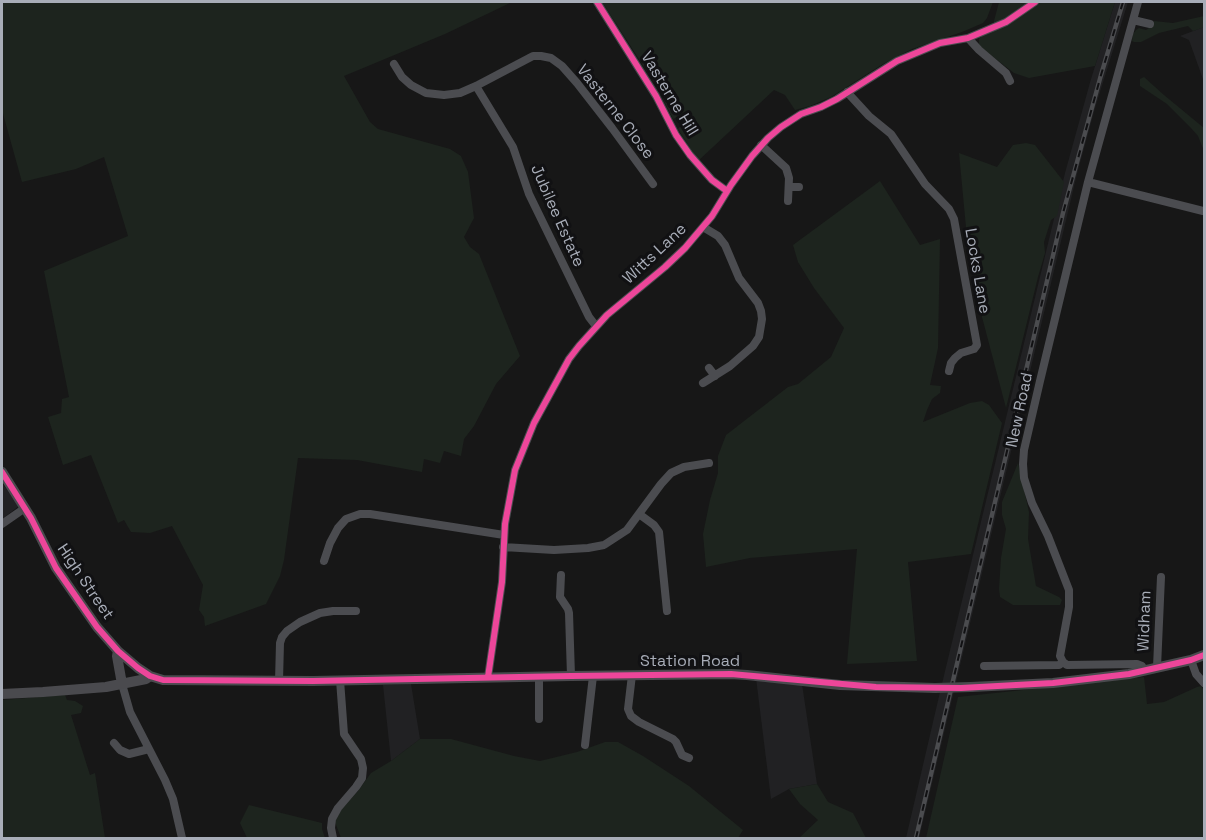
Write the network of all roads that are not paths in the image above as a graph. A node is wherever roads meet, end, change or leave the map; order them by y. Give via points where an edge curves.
1 (597, 2) edge
2 (1035, 2) edge
3 (1138, 2) edge
4 (1133, 20) junction
5 (1149, 24) dead end
6 (968, 38) junction
7 (394, 64) dead end
8 (1010, 81) dead end
9 (476, 86) junction
10 (847, 92) junction
11 (761, 145) junction
12 (1088, 182) junction
13 (653, 184) dead end
14 (789, 187) junction
15 (799, 187) dead end
16 (727, 191) junction
17 (788, 201) dead end
18 (1203, 211) edge
19 (703, 227) junction
20 (596, 326) junction
21 (709, 368) dead end
22 (949, 371) dead end
23 (715, 376) junction
24 (703, 383) dead end
25 (709, 463) dead end
26 (2, 472) edge
27 (25, 508) junction
28 (639, 514) junction
29 (2, 524) edge
30 (504, 536) junction
31 (504, 547) junction
32 (324, 561) dead end
33 (561, 575) dead end
34 (1161, 577) dead end
35 (356, 611) dead end
36 (667, 611) dead end
37 (118, 651) junction
38 (1204, 655) edge
39 (1191, 660) junction
40 (1062, 662) junction
41 (984, 666) dead end
42 (1157, 667) junction
43 (1144, 671) junction
44 (632, 675) junction
45 (150, 676) junction
46 (539, 676) junction
47 (571, 676) junction
48 (593, 676) junction
49 (488, 677) junction
50 (172, 680) joint
51 (340, 680) junction
52 (279, 681) junction
53 (1204, 683) edge
54 (122, 684) junction
55 (2, 694) edge
56 (539, 719) dead end
57 (114, 743) dead end
58 (585, 745) dead end
59 (148, 749) junction
60 (689, 758) dead end
61 (182, 838) edge
62 (333, 838) edge

1 - 16 street, Vasterne Hill via 676,135 712,180
2 - 6 street, Witts Lane via 1006,22
3 - 4 street, New Road
4 - 5 street
4 - 12 street, New Road
6 - 8 street
6 - 10 street, Witts Lane via 940,43 906,57
7 - 9 street, Vasterne Close via 406,81 426,93 450,95
9 - 13 street, Vasterne Close via 533,56 555,60
9 - 20 street, Jubilee Estate via 513,147 529,194
10 - 11 street, Witts Lane via 787,122
10 - 22 street, Locks Lane via 891,134 954,219 977,345 958,355
11 - 14 street via 786,168
11 - 16 street, Witts Lane
12 - 18 street
12 - 40 street, New Road via 1023,464 1032,503 1070,594
14 - 15 street
14 - 17 street
16 - 19 street, Witts Lane
19 - 20 street, Witts Lane via 672,261
19 - 23 street via 725,245 740,278 758,303 762,319 756,344
20 - 30 street, Witts Lane via 569,359 529,434 513,478
21 - 23 street
23 - 24 street
25 - 28 street via 671,473
26 - 27 street, High Street
27 - 29 street
27 - 37 street, High Street via 63,579
28 - 31 street via 627,530 599,547
28 - 36 street via 654,525 660,537
30 - 31 street, Witts Lane
30 - 32 street via 357,515 338,528
31 - 49 street, Witts Lane
33 - 47 street via 560,597 569,613
34 - 42 street, Widham
35 - 52 street via 325,612 287,631 280,643
37 - 45 street, High Street
37 - 54 street
38 - 39 street, Station Road
39 - 42 street, Station Road
39 - 53 street
40 - 41 street via 1059,666
40 - 43 street via 1137,664
42 - 43 street, Station Road
43 - 44 street, Station Road, bridge via 1068,681 935,688 840,685 745,675
44 - 48 street, Station Road
44 - 60 street via 630,714 676,742 682,755
45 - 50 street, High Street
45 - 54 street
46 - 47 street, Station Road
46 - 49 street, Station Road
46 - 56 street
47 - 48 street, Station Road
48 - 58 street
49 - 51 street, Station Road
50 - 52 street, Station Road
51 - 52 street, Station Road
51 - 62 street via 344,734 363,768 362,778 332,819
54 - 55 street
54 - 59 street
57 - 59 street via 129,754
59 - 61 street via 162,772

